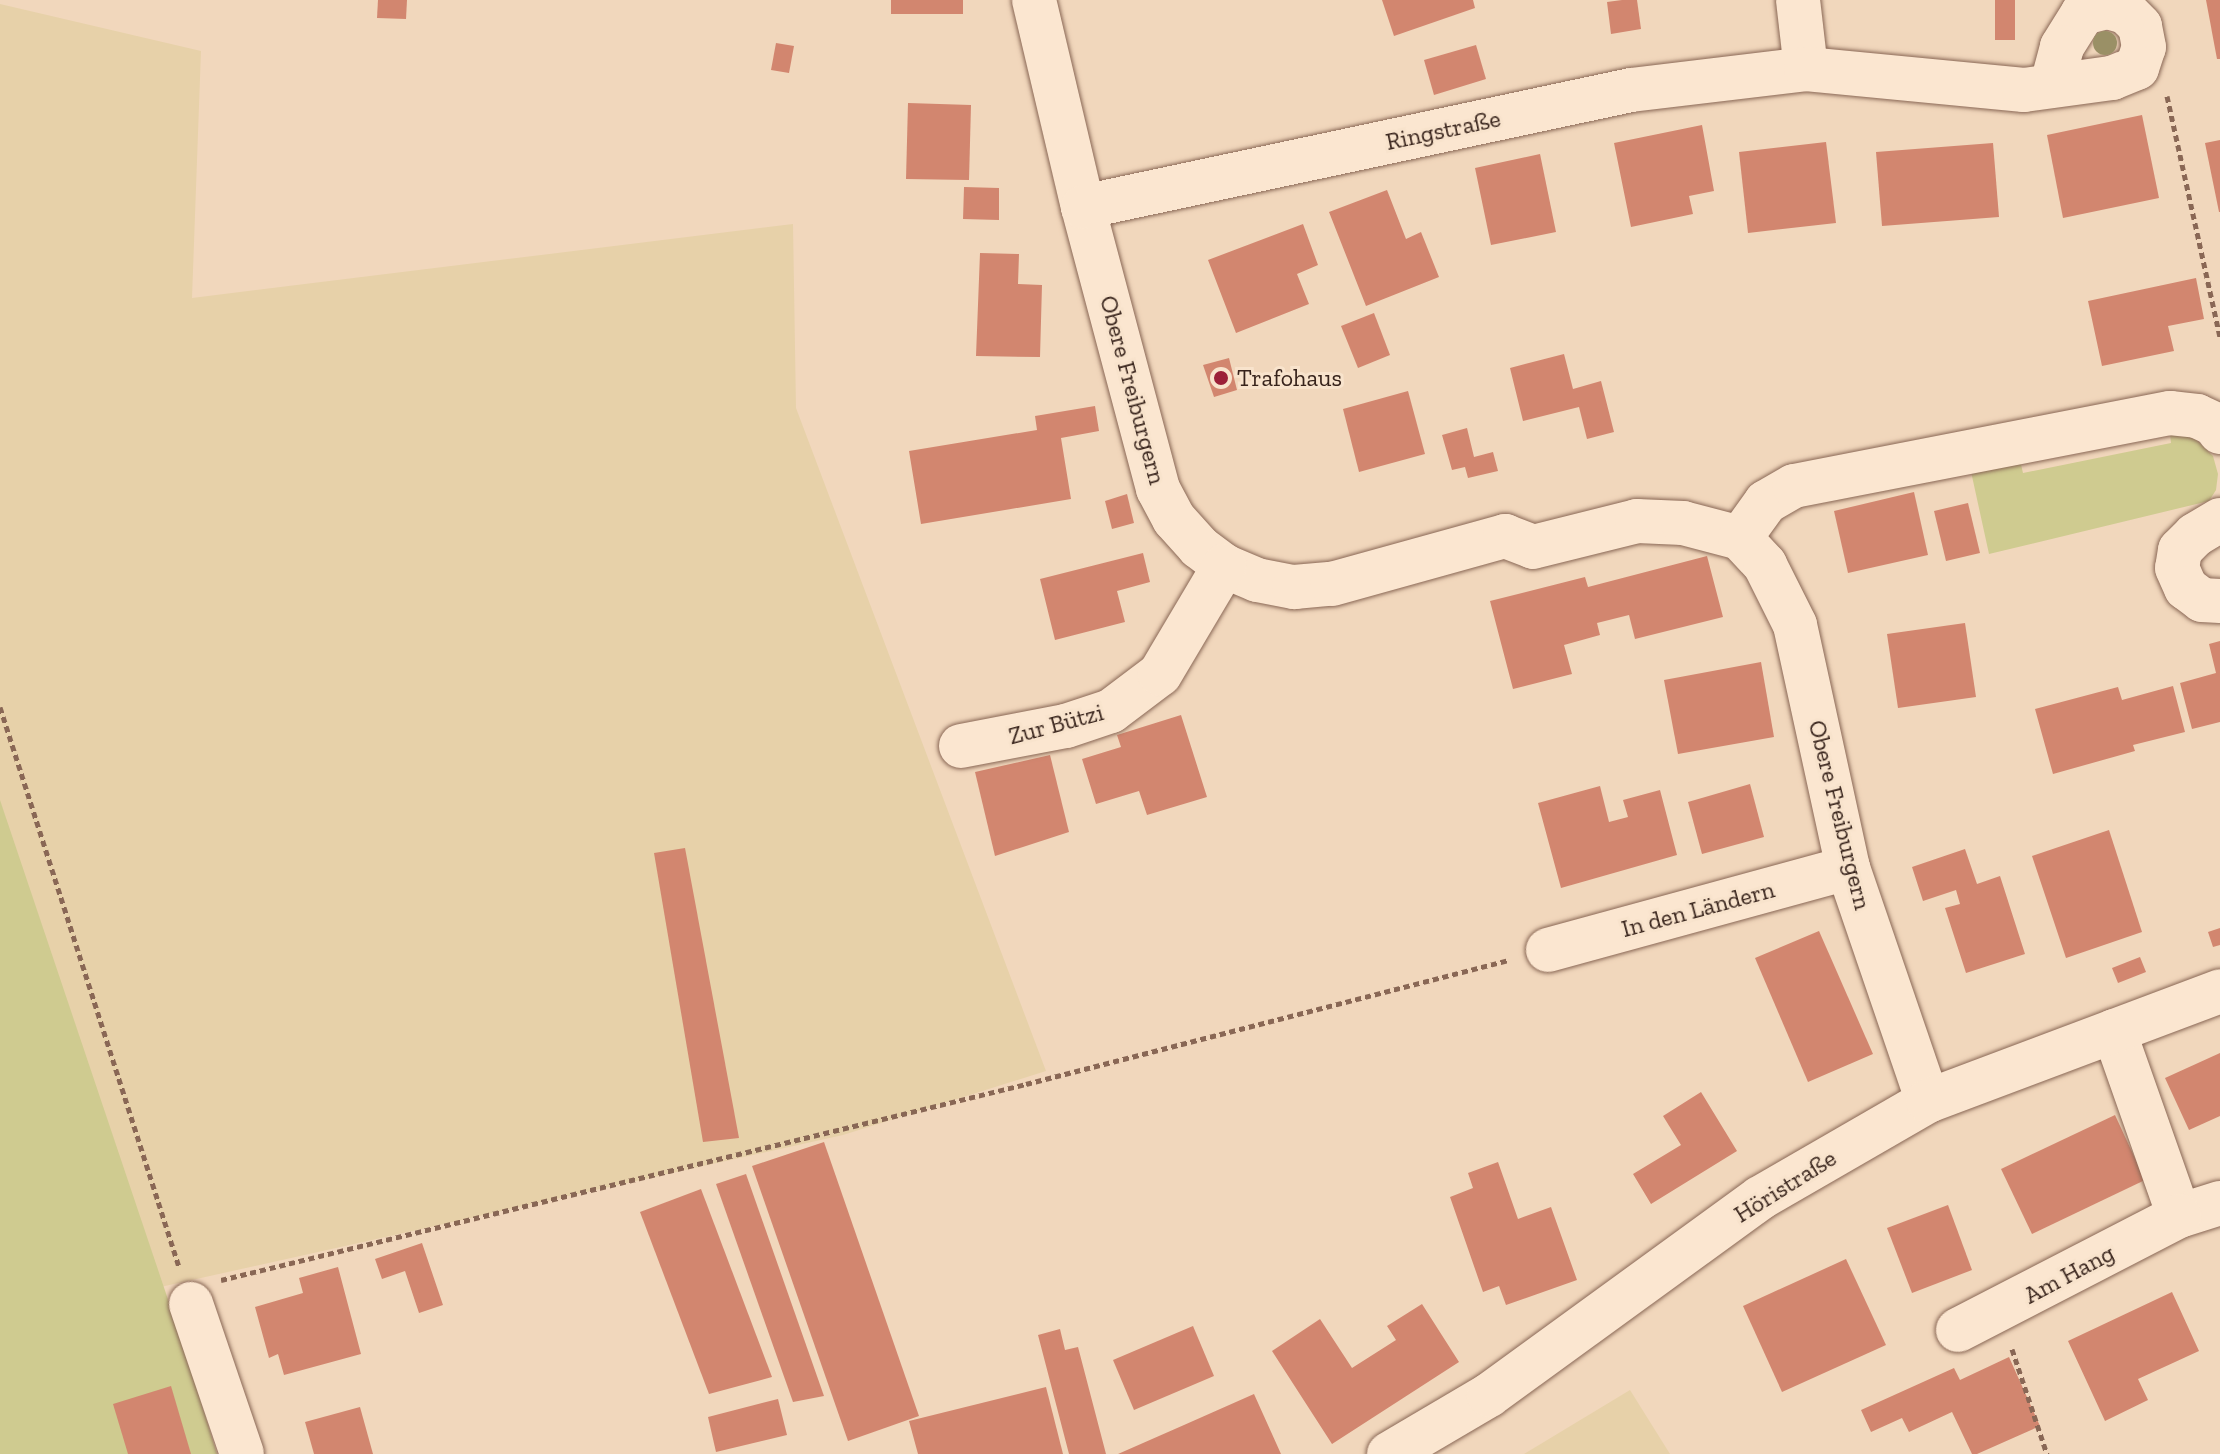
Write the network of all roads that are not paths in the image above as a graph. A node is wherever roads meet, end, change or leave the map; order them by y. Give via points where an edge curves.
1 (1034, 0) edge
2 (1798, 0) edge
3 (1806, 69) junction
4 (2052, 85) junction
5 (1083, 207) junction
6 (2220, 432) edge
7 (2220, 520) edge
8 (1740, 538) junction
9 (1224, 566) junction
10 (2220, 601) edge
11 (961, 746) dead end
12 (1848, 868) junction
13 (1548, 950) road end
14 (2220, 991) edge
15 (2114, 1031) junction
16 (1928, 1101) junction
17 (2200, 1210) edge
18 (191, 1304) road end
19 (1958, 1330) dead end
20 (242, 1454) edge
21 (1389, 1454) edge

1 - 5 street, Obere Freiburgern
2 - 3 street
3 - 4 street, Ringstraße via 2024,90
3 - 5 street, Ringstraße via 1631,90
4 - 4 street, Ringstraße via 2112,78 2137,68 2144,47 2140,26 2126,12 2107,7 2083,13 2062,47
5 - 9 street, Obere Freiburgern via 1158,489 1174,519
6 - 8 street via 2197,416 2170,413 1794,486 1766,502
7 - 10 street via 2180,550 2177,568 2186,588 2202,600
8 - 9 street, Obere Freiburgern via 1683,523 1637,521 1533,547 1505,536 1332,584 1294,587
8 - 12 street, Obere Freiburgern via 1765,565 1795,625
9 - 11 street, Zur Bützi via 1160,674 1111,711 1066,726
12 - 13 street, In den Ländern
12 - 16 street, Obere Freiburgern
14 - 15 street, Höristraße
15 - 16 street, Höristraße
15 - 17 street, Am Hang
16 - 21 street, Höristraße via 1760,1198 1489,1395
17 - 19 street, Am Hang
18 - 20 street

